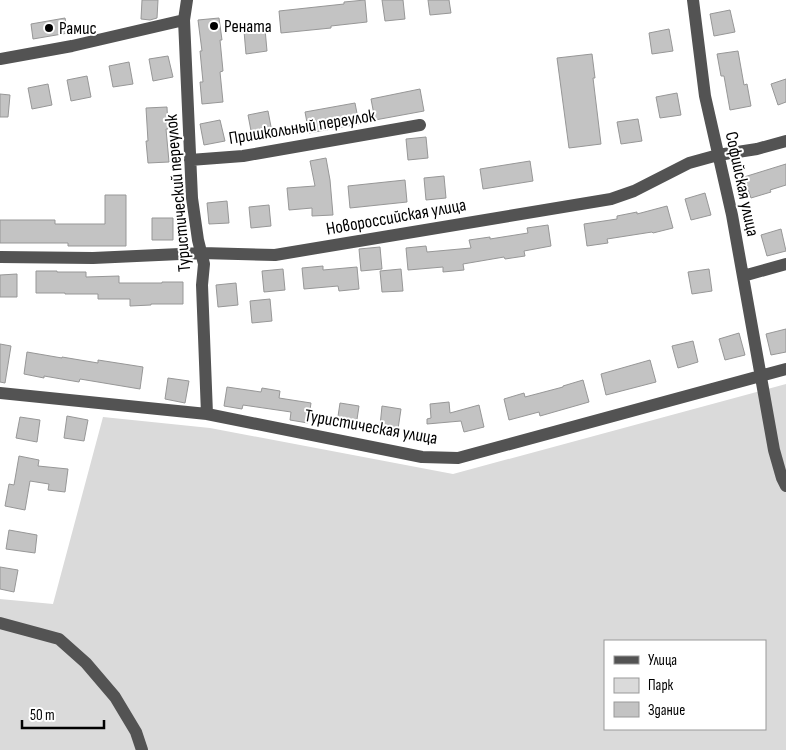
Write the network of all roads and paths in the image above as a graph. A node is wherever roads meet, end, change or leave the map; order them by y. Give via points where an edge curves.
1 (188, 0) edge
2 (693, 0) edge
3 (184, 20) junction
4 (0, 59) edge
5 (420, 125) dead end
6 (786, 141) edge
7 (718, 155) junction
8 (190, 160) junction
9 (202, 252) junction
10 (0, 257) edge
11 (786, 264) edge
12 (743, 276) junction
13 (786, 369) edge
14 (761, 375) junction
15 (0, 394) edge
16 (206, 414) junction
17 (786, 486) edge
18 (0, 622) edge
19 (142, 750) edge

1 - 3 street, Туристический переулок
2 - 7 street, Софийская улица via 705,96
3 - 4 street
3 - 8 street, Туристический переулок
5 - 8 street, Пришкольный переулок via 243,156
6 - 7 street, Новороссийская улица
7 - 9 street, Новороссийская улица via 689,164 634,192 611,199 276,255
7 - 12 street, Софийская улица
8 - 9 street, Туристический переулок via 192,198
9 - 10 street, Новороссийская улица via 93,258
9 - 16 street, Туристический переулок
11 - 12 street
12 - 14 street, Софийская улица
13 - 14 street, Туристическая улица
14 - 16 street, Туристическая улица via 458,458 422,457
14 - 17 street, Софийская улица via 774,450
15 - 16 street, Туристическая улица
18 - 19 street via 59,639 86,663 115,697 136,732

